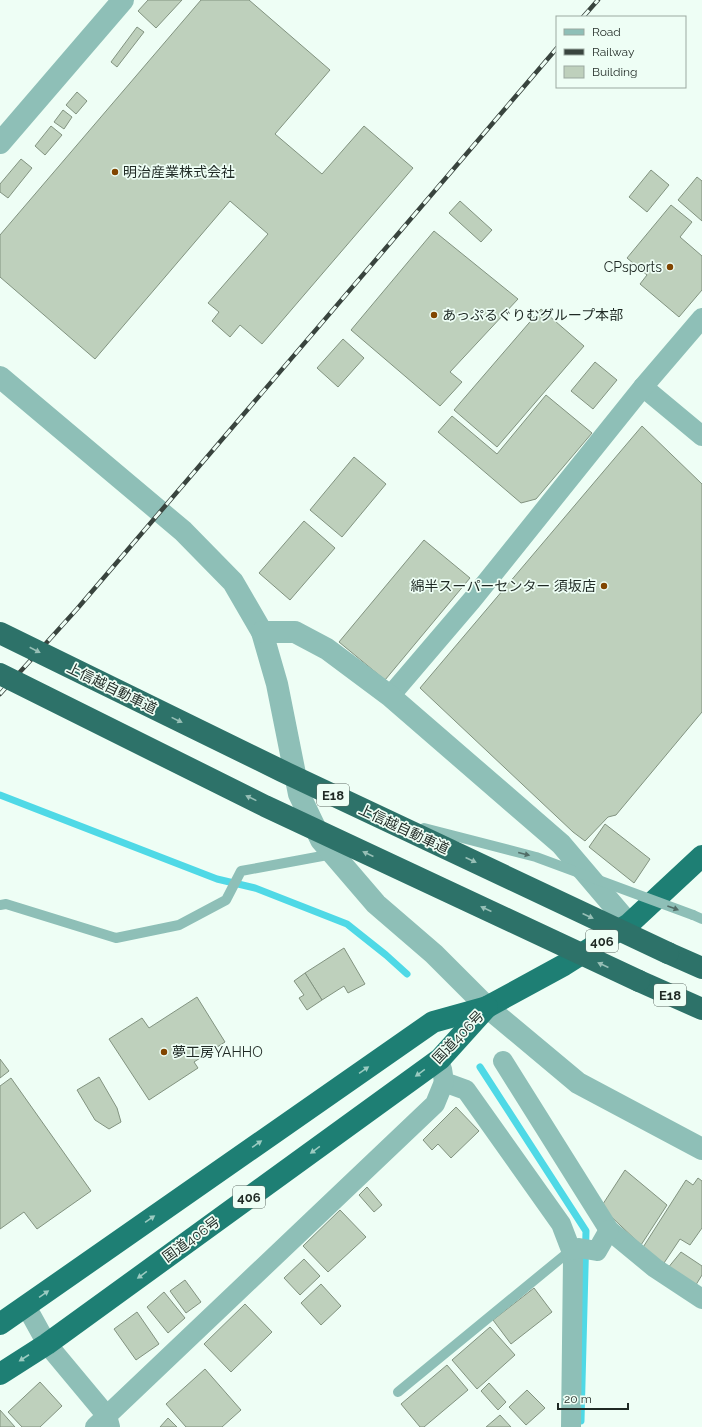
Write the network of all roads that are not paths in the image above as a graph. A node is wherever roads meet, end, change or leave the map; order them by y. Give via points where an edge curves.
1 (123, 0) edge
2 (0, 143) edge
3 (702, 318) edge
4 (0, 377) edge
5 (643, 387) junction
6 (702, 436) edge
7 (262, 632) junction
8 (0, 633) edge
9 (0, 674) edge
10 (390, 696) junction
11 (378, 817) junction
12 (333, 854) junction
13 (702, 856) edge
14 (0, 906) edge
15 (698, 917) edge
16 (629, 924) junction
17 (702, 968) edge
18 (677, 998) junction
19 (487, 1007) junction
20 (702, 1009) edge
21 (702, 1016) edge
22 (440, 1059) junction
23 (503, 1061) dead end
24 (444, 1082) junction
25 (702, 1149) edge
26 (609, 1230) junction
27 (581, 1249) junction
28 (702, 1299) edge
29 (26, 1306) junction
30 (0, 1324) edge
31 (47, 1344) junction
32 (0, 1374) edge
33 (398, 1392) dead end
34 (104, 1423) edge
35 (571, 1427) edge

1 - 2 street
3 - 5 street
4 - 7 street via 183,530 233,582
5 - 6 street
5 - 10 street via 472,600
7 - 10 street via 295,632 327,649
7 - 12 street via 277,684 299,794 321,840
8 -> 11 highway, 上信越自動車道 / E18, bridge
18 -> 9 highway, E18, bridge via 265,806
10 - 16 street via 561,844
11 -> 15 lane, bridge via 536,856
11 -> 17 highway, 上信越自動車道 / E18, bridge
12 - 14 lane via 241,871 226,900 179,925 116,938 6,904
12 - 19 street via 376,904 434,954
13 - 16 highway, 国道406号 / 406
16 - 19 highway, 国道406号 / 406 via 564,965
18 - 20 highway, E18
18 - 21 lane
19 - 22 highway, 国道406号 / 406
19 - 25 street via 578,1082
29 -> 19 highway, 国道406号 / 406 via 433,1022
22 - 24 street
22 -> 31 highway, 国道406号 / 406
23 - 26 street
24 - 27 street via 466,1090
24 - 34 street via 435,1104
26 - 27 street via 597,1250
26 - 28 street via 655,1268
27 - 33 lane
27 - 35 street via 573,1259
29 - 30 highway, 国道406号 / 406
29 - 31 street
31 -> 32 highway, 国道406号 / 406
31 - 34 street

